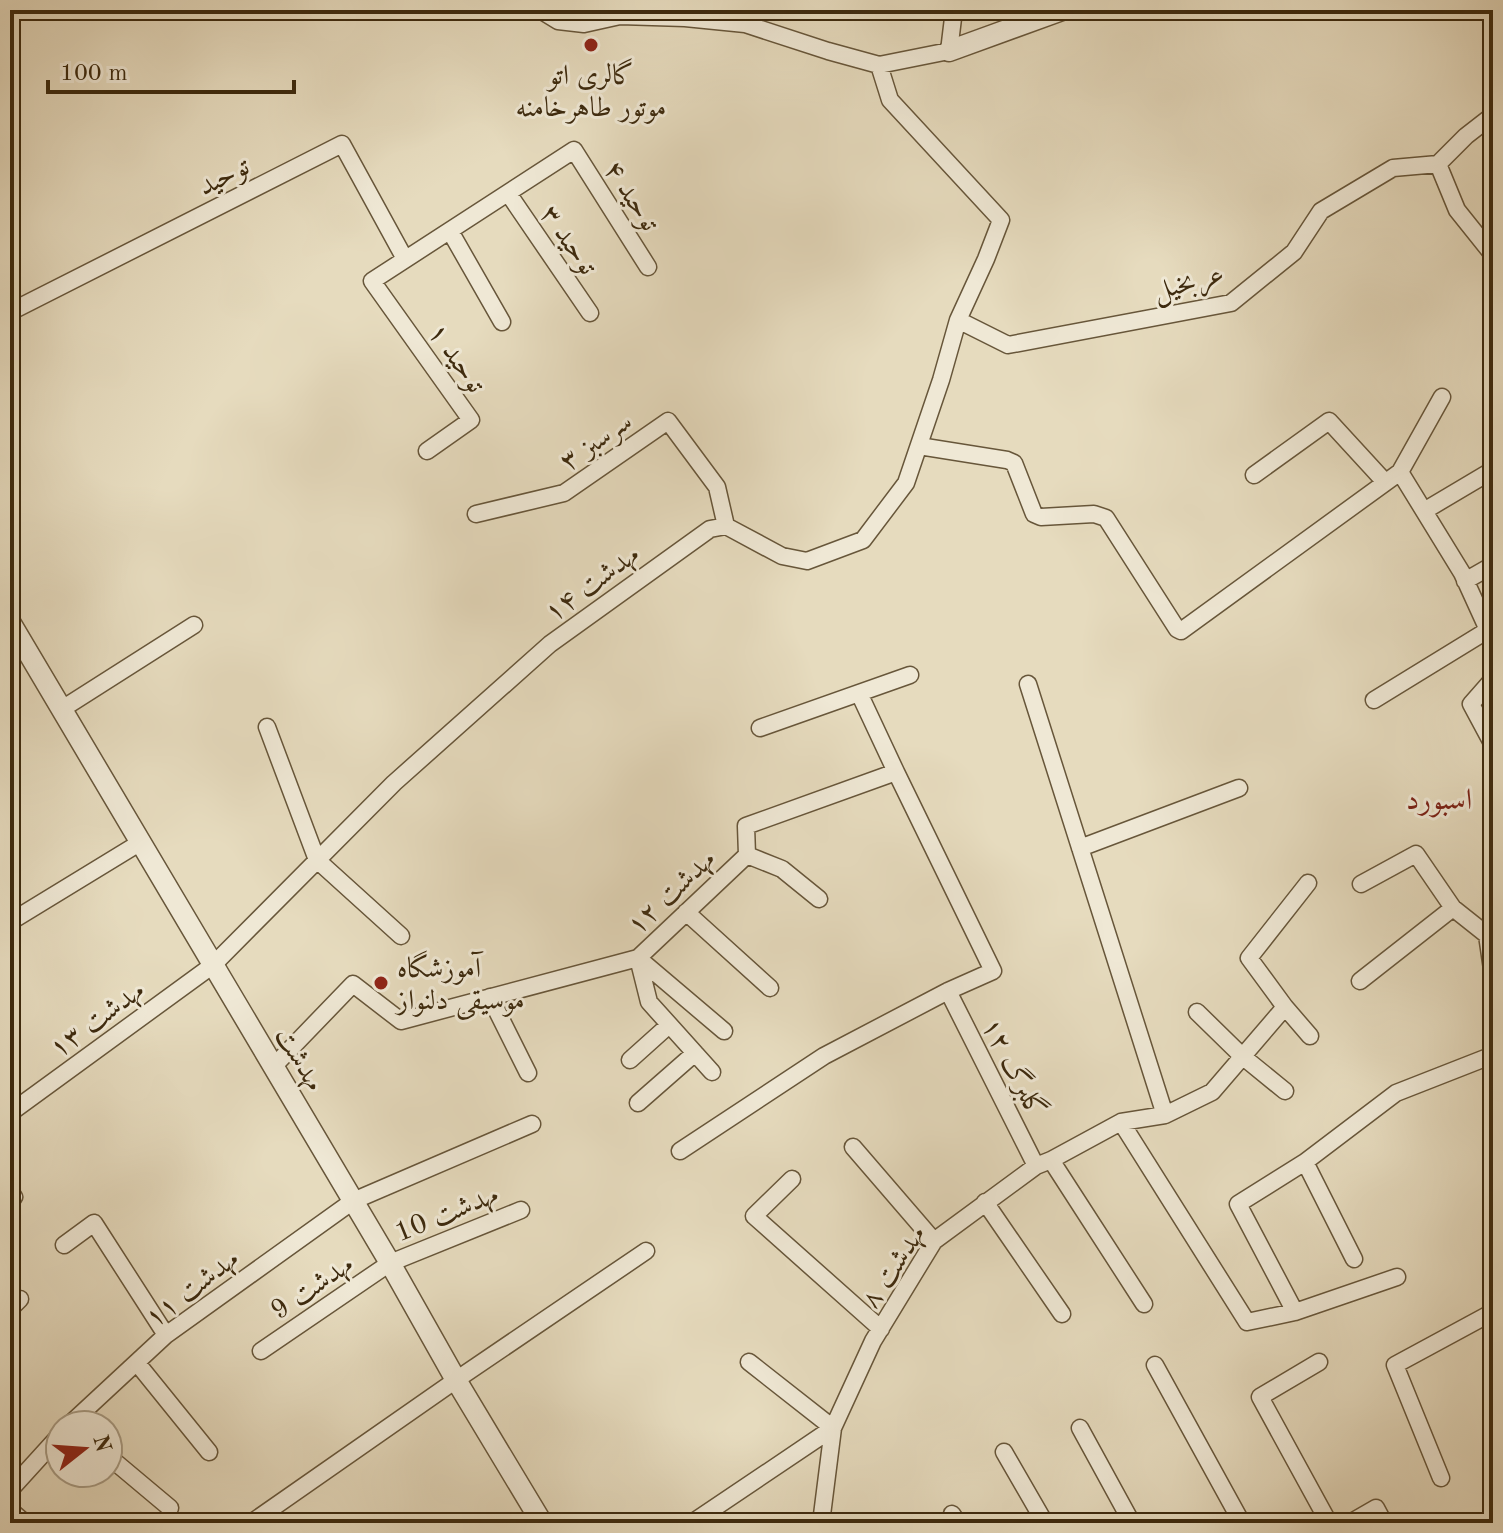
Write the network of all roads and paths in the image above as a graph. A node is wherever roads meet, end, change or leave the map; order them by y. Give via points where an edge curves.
1 (540, 10) edge
2 (954, 10) edge
3 (1062, 10) edge
4 (619, 13) edge
5 (746, 17) edge
6 (949, 51) junction
7 (879, 65) junction
8 (1493, 115) edge
9 (1438, 164) junction
10 (508, 193) junction
11 (450, 231) junction
12 (1493, 255) edge
13 (405, 259) junction
14 (648, 267) dead end
15 (10, 312) edge
16 (590, 313) dead end
17 (958, 320) junction
18 (502, 322) dead end
19 (1442, 397) dead end
20 (919, 446) junction
21 (427, 451) dead end
22 (1493, 470) edge
23 (1400, 472) junction
24 (1254, 475) dead end
25 (1385, 482) junction
26 (1424, 511) junction
27 (476, 514) dead end
28 (726, 526) junction
29 (1493, 565) edge
30 (1465, 581) junction
31 (10, 622) edge
32 (194, 625) dead end
33 (1490, 635) edge
34 (910, 675) dead end
35 (1493, 679) edge
36 (1028, 684) dead end
37 (859, 693) junction
38 (1374, 700) dead end
39 (62, 709) junction
40 (267, 727) dead end
41 (760, 728) dead end
42 (1493, 745) edge
43 (896, 772) junction
44 (1239, 788) dead end
45 (141, 842) junction
46 (1080, 848) junction
47 (747, 855) junction
48 (317, 860) junction
49 (1308, 883) dead end
50 (1361, 884) dead end
51 (819, 899) dead end
52 (1453, 908) junction
53 (686, 912) junction
54 (10, 922) edge
55 (1490, 933) edge
56 (401, 936) dead end
57 (638, 958) junction
58 (213, 965) junction
59 (1492, 968) edge
60 (1360, 981) dead end
61 (770, 988) dead end
62 (948, 991) junction
63 (490, 997) junction
64 (1285, 1007) junction
65 (1197, 1012) dead end
66 (669, 1025) junction
67 (724, 1031) dead end
68 (1310, 1036) dead end
69 (695, 1053) junction
70 (1493, 1055) edge
71 (1242, 1056) junction
72 (630, 1060) dead end
73 (273, 1067) junction
74 (712, 1072) dead end
75 (528, 1073) dead end
76 (1285, 1091) dead end
77 (638, 1103) dead end
78 (10, 1113) edge
79 (1165, 1115) junction
80 (1121, 1122) junction
81 (532, 1124) dead end
82 (853, 1147) dead end
83 (680, 1151) dead end
84 (1305, 1162) junction
85 (1044, 1163) junction
86 (792, 1179) dead end
87 (10, 1191) edge
88 (353, 1201) junction
89 (10, 1202) edge
90 (985, 1202) junction
91 (521, 1210) dead end
92 (934, 1241) junction
93 (64, 1245) dead end
94 (646, 1251) dead end
95 (1354, 1259) dead end
96 (390, 1263) junction
97 (1397, 1277) dead end
98 (1144, 1304) dead end
99 (1295, 1312) junction
100 (1493, 1312) edge
101 (1062, 1314) dead end
102 (881, 1329) junction
103 (166, 1335) junction
104 (261, 1351) dead end
105 (749, 1362) dead end
106 (1319, 1362) dead end
107 (137, 1363) junction
108 (1155, 1365) dead end
109 (456, 1380) junction
110 (88, 1409) edge
111 (833, 1428) junction
112 (1080, 1428) dead end
113 (209, 1452) dead end
114 (1004, 1452) dead end
115 (44, 1453) edge
116 (124, 1469) edge
117 (1441, 1478) dead end
118 (10, 1490) edge
119 (170, 1508) dead end
120 (10, 1510) edge
121 (1352, 1522) edge
122 (25, 1523) edge
123 (251, 1523) edge
124 (542, 1523) edge
125 (692, 1523) edge
126 (821, 1523) edge
127 (1045, 1523) edge
128 (1132, 1523) edge
129 (1242, 1523) edge
130 (1329, 1523) edge
131 (1384, 1523) edge

1 - 4 street via 558,21 584,24
2 - 6 street
3 - 6 street
4 - 5 street
5 - 7 street via 828,51
6 - 7 street
7 - 17 street via 890,100 1001,220
8 - 9 street
9 - 12 street via 1457,210
9 - 17 street, عربخیل via 1393,168 1321,211 1294,252 1231,303 1008,345
10 - 11 street
10 - 14 street, توحید ۴ via 574,150
10 - 16 street, توحید ۳
11 - 13 street
11 - 18 street
13 - 15 street, توحید via 342,144
13 - 21 street, توحید ۱ via 372,281 471,420
17 - 20 street
19 - 23 street
20 - 25 street via 1014,463 1034,514 1041,517 1106,518 1181,631
20 - 28 street via 906,483 863,540 807,561 782,556
22 - 26 street
23 - 25 street
23 - 26 street
24 - 25 street via 1329,421
26 - 30 street
27 - 28 street, سرسبز ۳ via 564,493 668,421 717,487
28 - 48 street, مهدشت ۱۴ via 710,529 550,644 394,783
29 - 30 street
30 - 33 street
31 - 39 street, مهدشت
32 - 39 street
33 - 38 street
34 - 37 street
35 - 42 street via 1471,704
36 - 46 street
37 - 41 street
37 - 43 street
39 - 45 street, مهدشت
40 - 48 street
43 - 47 street, مهدشت ۱۲ via 746,826
43 - 62 street via 993,971
44 - 46 street
45 - 54 street
45 - 58 street, مهدشت
46 - 79 street
47 - 51 street via 782,869
47 - 53 street, مهدشت ۱۲
48 - 56 street
48 - 58 street, مهدشت ۱۴
49 - 64 street via 1249,958
50 - 52 street via 1416,854
52 - 55 street
52 - 60 street
53 - 57 street, مهدشت ۱۲
53 - 61 street
55 - 59 street
57 - 63 street, مهدشت ۱۲
57 - 66 street via 649,1002
57 - 67 street
58 - 73 street, مهدشت
58 - 78 street, مهدشت ۱۳
62 - 83 street via 824,1056
62 - 85 street, گلبرگ ١٢
63 - 73 street, مهدشت ۱۲ via 401,1021 353,984
63 - 75 street
64 - 68 street
64 - 71 street, مهدشت ۸
65 - 71 street
66 - 69 street
66 - 72 street
69 - 74 street
69 - 77 street
70 - 84 street via 1396,1093
71 - 76 street
71 - 79 street, مهدشت ۸ via 1212,1092
73 - 88 street, مهدشت
79 - 80 street, مهدشت ۸
80 - 85 street, مهدشت ۸
80 - 99 street via 1247,1322
81 - 88 street, مهدشت ۱۱
82 - 92 street
84 - 95 street
84 - 99 street via 1238,1204
85 - 90 street, مهدشت ۸
85 - 98 street, گلبرگ ١٢
86 - 102 street via 754,1216
87 - 89 street
88 - 96 street, مهدشت
88 - 103 street, مهدشت ۱۱
90 - 92 street, مهدشت ۸
90 - 101 street
91 - 96 street, مهدشت 10
92 - 102 street, مهدشت ۸
93 - 103 street via 94,1223
94 - 109 street
96 - 104 street, مهدشت 9
96 - 109 street, مهدشت
97 - 99 street
100 - 117 street via 1395,1365
102 - 111 street, مهدشت ۸
103 - 107 street, مهدشت ۱۱
105 - 111 street
106 - 130 street via 1260,1397
107 - 110 street, مهدشت ۱۱
107 - 113 street
108 - 129 street
109 - 123 street
109 - 124 street, مهدشت
111 - 125 street
111 - 126 street, مهدشت ۸
112 - 128 street
114 - 127 street
115 - 118 street
116 - 119 street
120 - 122 street
121 - 131 street via 1376,1508

